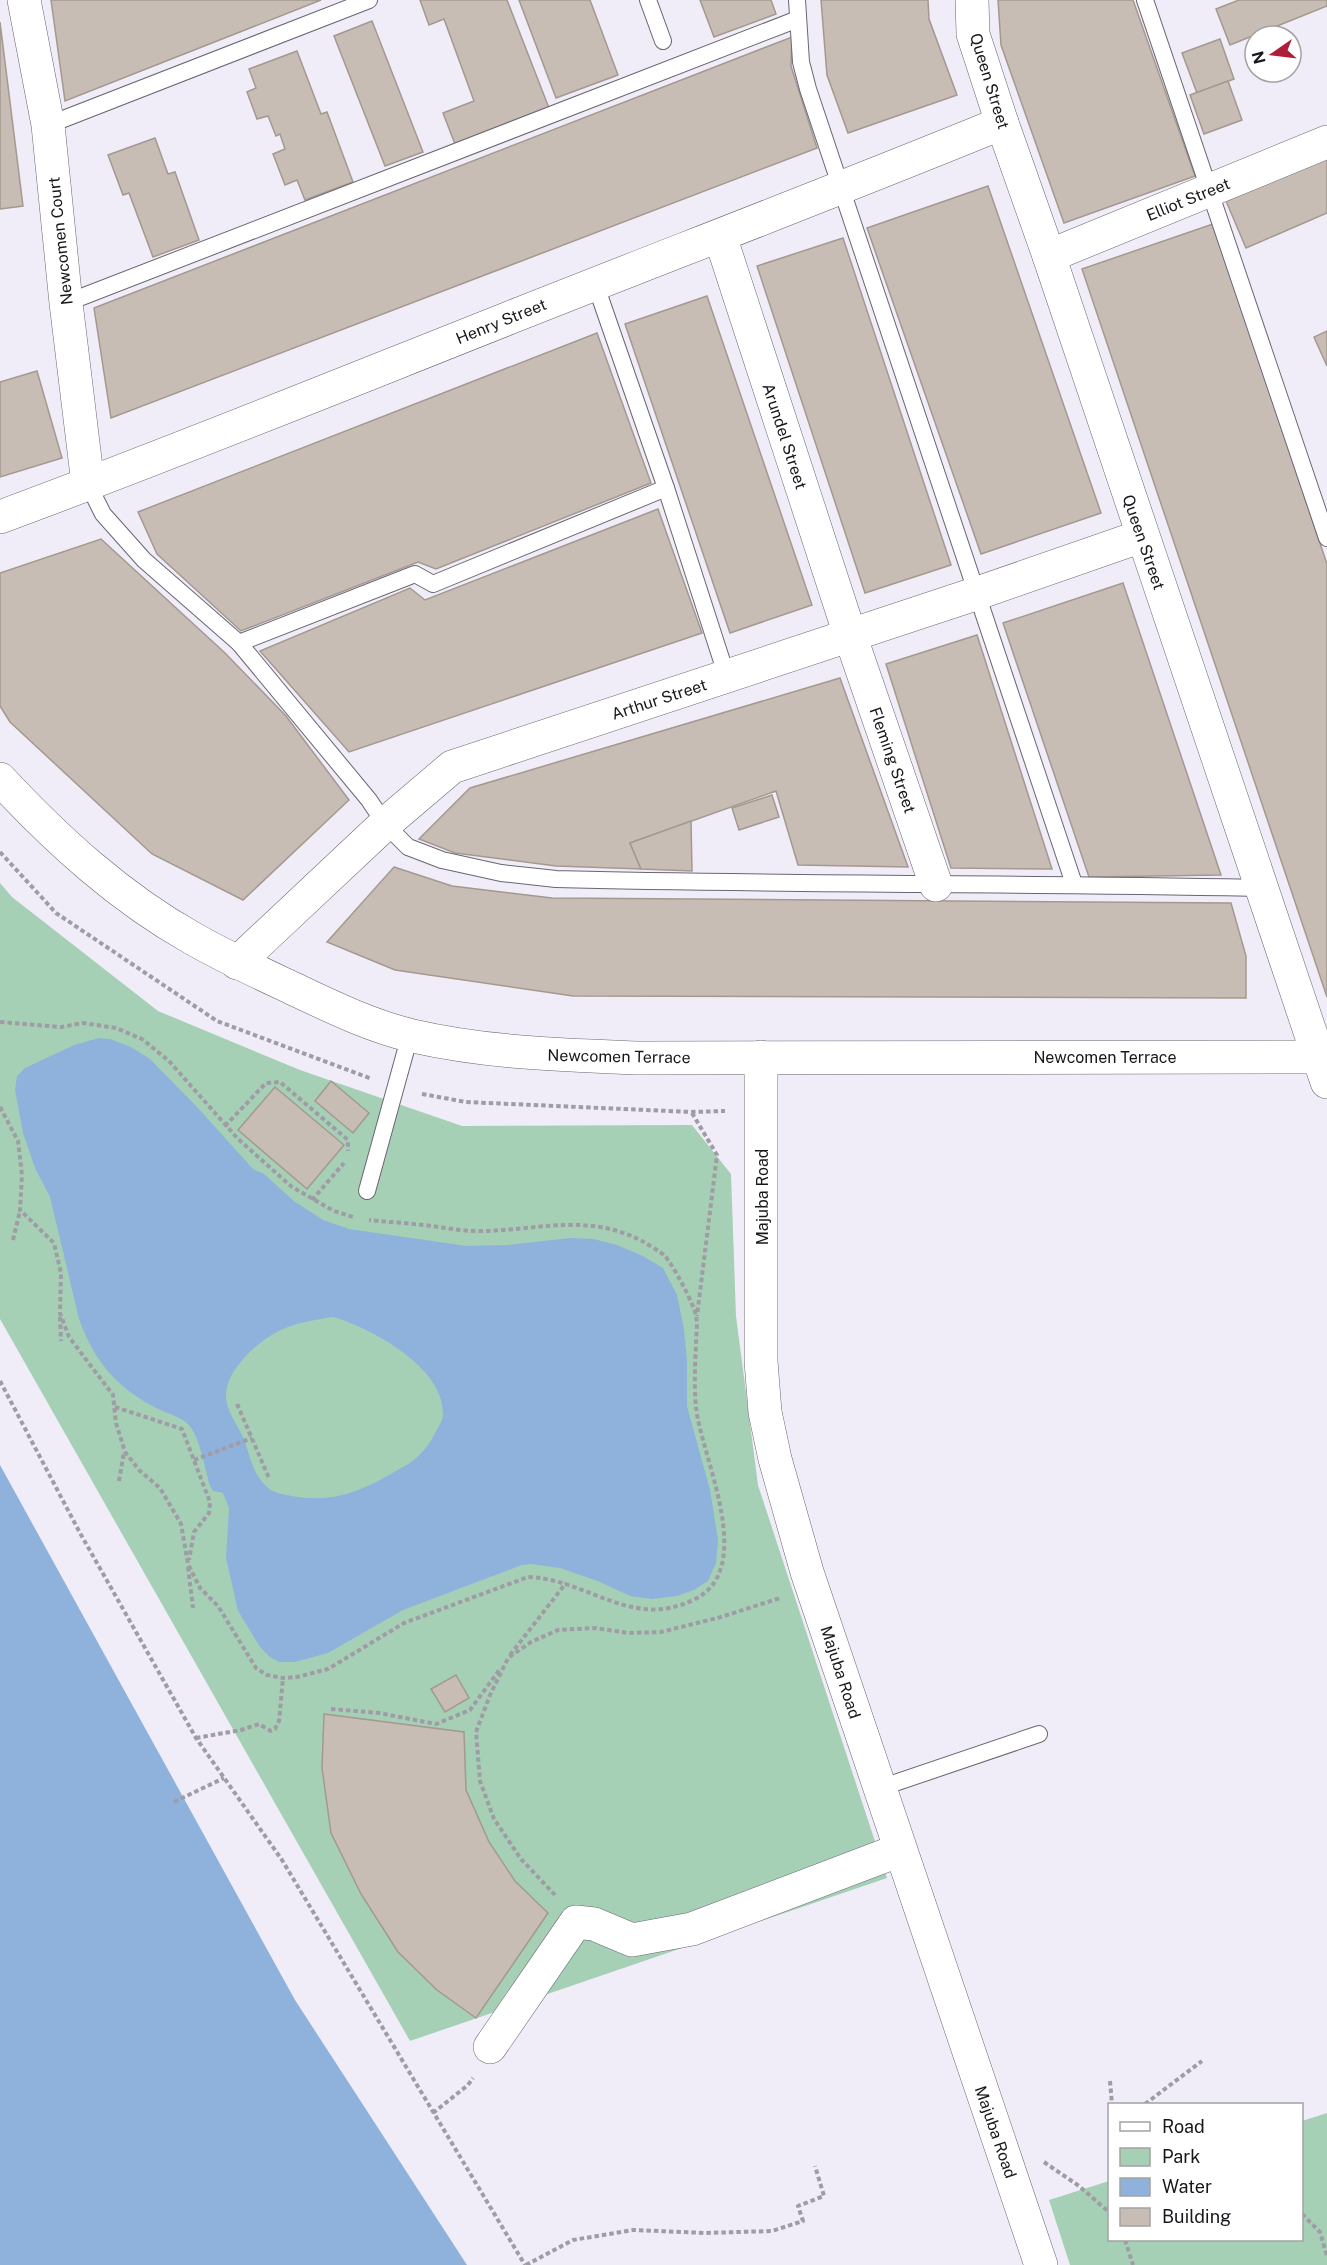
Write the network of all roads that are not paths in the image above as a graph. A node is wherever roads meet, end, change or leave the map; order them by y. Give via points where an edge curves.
1 (24, 0) edge
2 (369, 0) edge
3 (648, 0) edge
4 (797, 0) edge
5 (972, 0) edge
6 (1145, 0) edge
7 (798, 20) junction
8 (663, 41) dead end
9 (1002, 123) junction
10 (48, 125) junction
11 (1327, 142) edge
12 (842, 188) junction
13 (1208, 191) junction
14 (720, 237) junction
15 (1049, 256) junction
16 (596, 284) junction
17 (66, 303) junction
18 (88, 484) junction
19 (666, 488) junction
20 (0, 517) edge
21 (1142, 536) junction
22 (1327, 538) edge
23 (978, 593) junction
24 (850, 635) junction
25 (239, 643) junction
26 (727, 677) junction
27 (0, 779) edge
28 (385, 824) junction
29 (1074, 884) junction
30 (936, 885) junction
31 (1261, 888) junction
32 (237, 963) junction
33 (410, 1035) junction
34 (761, 1057) junction
35 (1324, 1066) edge
36 (367, 1191) dead end
37 (1039, 1734) dead end
38 (880, 1788) junction
39 (900, 1850) junction
40 (490, 2047) road end
41 (1041, 2265) edge

1 - 10 street, Newcomen Court
2 - 10 lane
3 - 8 lane
4 - 7 lane
5 - 9 street, Queen Street via 973,34
6 - 13 lane
7 - 12 lane via 801,62
7 - 17 lane
9 - 12 street, Henry Street
9 - 15 street, Queen Street
10 - 17 street, Newcomen Court
11 - 13 street, Elliot Street
12 - 14 street, Henry Street
12 - 23 lane
13 - 15 street, Elliot Street
13 - 22 lane
14 - 16 street, Henry Street
14 - 24 street, Arundel Street
15 - 21 street, Queen Street
16 - 18 street, Henry Street
16 - 19 lane
17 - 18 street, Newcomen Court
18 - 20 street, Henry Street
18 - 25 lane via 104,514 144,560
19 - 25 lane via 433,584 415,574
19 - 26 lane
21 - 23 street, Arthur Street
21 - 31 street, Queen Street
23 - 24 street, Arthur Street
23 - 29 lane
24 - 26 street, Arthur Street
24 - 30 street, Fleming Street
25 - 28 lane
26 - 28 street, Arthur Street via 452,767
27 - 32 street, Newcomen Terrace via 35,816 114,885 190,938
28 - 30 lane via 408,847 442,860 501,873 556,879
28 - 32 street, Arthur Street
29 - 30 lane
29 - 31 lane
31 - 35 street, Queen Street
32 - 33 street, Newcomen Terrace via 347,1014
33 - 34 street, Newcomen Terrace via 469,1047 544,1055
33 - 36 lane
34 - 35 street, Newcomen Terrace
34 - 38 street, Majuba Road via 761,1361 765,1412 807,1572
37 - 38 lane
38 - 39 street, Majuba Road
39 - 40 street via 692,1929 632,1940 594,1924 576,1922
39 - 41 street, Majuba Road

